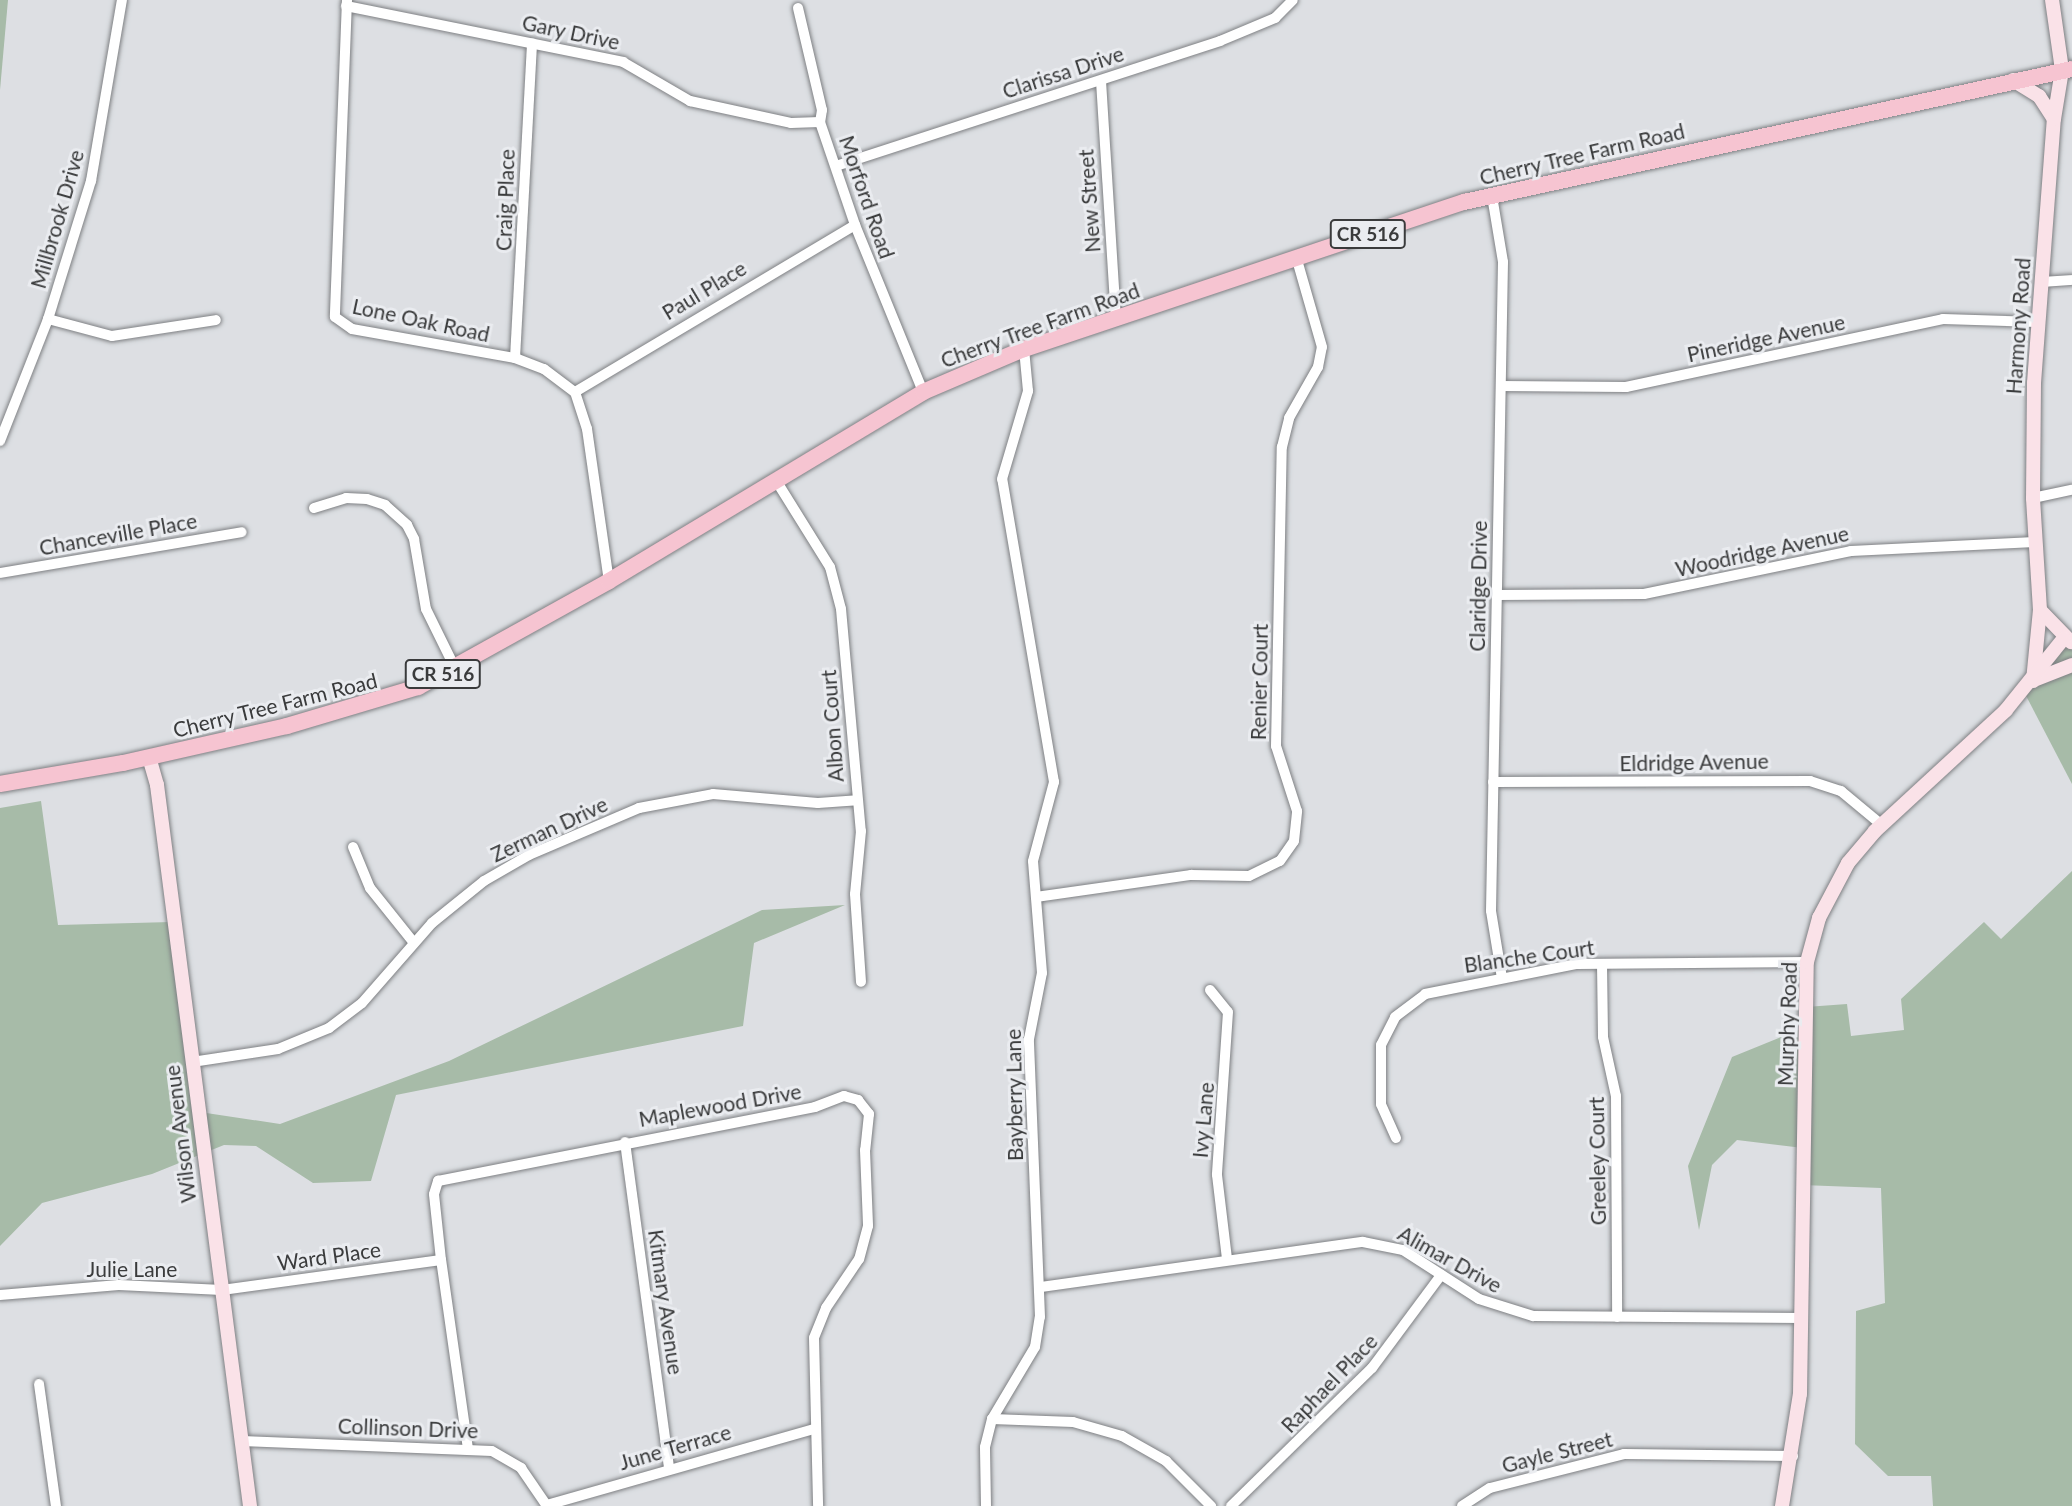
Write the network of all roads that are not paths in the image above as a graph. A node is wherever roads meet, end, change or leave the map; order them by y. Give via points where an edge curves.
1 (122, 0) edge
2 (1293, 0) edge
3 (2052, 0) edge
4 (346, 3) edge
5 (798, 8) dead end
6 (532, 43) junction
7 (2067, 70) edge
8 (2013, 80) junction
9 (1101, 81) junction
10 (2054, 119) junction
11 (820, 122) junction
12 (836, 166) junction
13 (1492, 195) junction
14 (855, 225) junction
15 (1297, 260) junction
16 (2072, 280) edge
17 (2043, 282) junction
18 (48, 319) junction
19 (1116, 319) junction
20 (216, 320) dead end
21 (2037, 322) junction
22 (1024, 349) junction
23 (515, 358) junction
24 (1501, 386) junction
25 (575, 392) junction
26 (923, 392) junction
27 (0, 441) edge
28 (778, 482) junction
29 (2072, 490) edge
30 (2034, 498) junction
31 (314, 508) dead end
32 (242, 532) dead end
33 (2035, 542) junction
34 (0, 573) edge
35 (609, 581) junction
36 (1497, 594) junction
37 (2040, 610) junction
38 (2068, 640) edge
39 (2072, 665) edge
40 (455, 668) junction
41 (2033, 681) junction
42 (149, 757) junction
43 (1493, 782) junction
44 (0, 784) edge
45 (857, 800) junction
46 (1882, 825) junction
47 (353, 847) dead end
48 (1036, 898) junction
49 (414, 943) junction
50 (1807, 962) junction
51 (1602, 964) junction
52 (1502, 978) junction
53 (861, 982) dead end
54 (1210, 990) dead end
55 (192, 1062) junction
56 (1396, 1138) dead end
57 (625, 1142) junction
58 (1227, 1259) junction
59 (441, 1260) junction
60 (1441, 1275) junction
61 (1041, 1287) junction
62 (222, 1290) junction
63 (0, 1296) edge
64 (1617, 1317) junction
65 (1801, 1318) junction
66 (39, 1384) dead end
67 (992, 1419) junction
68 (814, 1429) junction
69 (242, 1441) junction
70 (468, 1448) junction
71 (1793, 1456) junction
72 (669, 1468) junction
73 (547, 1505) edge
74 (56, 1506) edge
75 (250, 1506) edge
76 (818, 1506) edge
77 (986, 1506) edge
78 (1211, 1506) edge
79 (1231, 1506) edge
80 (1462, 1506) edge
81 (1782, 1506) edge

1 - 18 street, Millbrook Drive via 96,164
2 - 9 street, Clarissa Drive via 1261,26
3 - 7 street, Harmony Road
4 - 6 street, Gary Drive
4 - 23 street, Lone Oak Road via 335,317 352,329
5 - 11 street, Morford Road via 822,110
6 - 11 street, Gary Drive via 633,65 690,102 791,123
6 - 23 street, Craig Place
7 - 8 main road, Cherry Tree Farm Road / CR 516
7 - 10 street, Harmony Road
8 - 10 street via 2037,95
8 - 13 main road, Cherry Tree Farm Road / CR 516
9 - 12 street, Clarissa Drive
9 - 19 street, New Street
10 - 17 street, Harmony Road
11 - 12 street, Morford Road
12 - 14 street, Morford Road
13 - 15 main road, Cherry Tree Farm Road / CR 516
13 - 24 street, Claridge Drive via 1503,262
14 - 25 street, Paul Place
14 - 26 street, Morford Road
15 - 19 main road, Cherry Tree Farm Road / CR 516
15 - 48 street, Renier Court via 1322,346 1318,368 1289,418 1282,447 1276,746 1297,811 1294,841 1280,861 1249,876 1191,875
16 - 17 street
17 - 21 street, Harmony Road
18 - 20 street via 112,336
18 - 27 street, Millbrook Drive
19 - 22 main road, Cherry Tree Farm Road / CR 516
21 - 24 street, Pineridge Avenue via 1943,319 1626,387
21 - 30 street, Harmony Road
22 - 26 main road, Cherry Tree Farm Road / CR 516
22 - 48 street, Bayberry Lane via 1028,391 1002,479 1054,782 1054,794 1036,841
23 - 25 street, Lone Oak Road via 544,369
24 - 36 street, Claridge Drive
25 - 35 street via 587,429
26 - 28 main road, Cherry Tree Farm Road / CR 516
28 - 35 main road, Cherry Tree Farm Road / CR 516
28 - 45 street, Albon Court via 838,588
29 - 30 street
30 - 33 street, Harmony Road
31 - 40 street via 346,498 367,499 385,505 407,525 414,539 426,609
32 - 34 street, Chanceville Place
33 - 36 street, Woodridge Avenue via 1851,551 1644,594
33 - 37 street, Harmony Road
35 - 40 main road, Cherry Tree Farm Road / CR 516
36 - 43 street, Claridge Drive
37 - 38 street
37 - 41 street, Harmony Road
38 - 41 street, Murphy Road
39 - 41 street
40 - 42 main road, Cherry Tree Farm Road / CR 516 via 356,709
41 - 46 street, Murphy Road
42 - 44 main road, Cherry Tree Farm Road / CR 516
42 - 55 street, Wilson Avenue via 157,785
43 - 46 street, Eldridge Avenue via 1810,781 1855,799
43 - 52 street, Claridge Drive via 1491,911
45 - 49 street, Zerman Drive via 818,803 713,794 639,808 512,864 463,896
45 - 53 street, Albon Court via 861,840 856,914
46 - 50 street, Murphy Road via 1834,885
47 - 49 street via 370,888
48 - 61 street, Bayberry Lane via 1042,973 1029,1040
49 - 55 street, Zerman Drive via 362,1003 329,1028 278,1049
50 - 51 street, Blanche Court
50 - 65 street, Murphy Road
51 - 52 street, Blanche Court
51 - 64 street, Greeley Court via 1603,1037 1616,1096
52 - 56 street, Blanche Court via 1425,994 1395,1017 1381,1045 1378,1069 1384,1119
54 - 58 street, Ivy Lane via 1228,1012 1217,1175
55 - 62 street, Wilson Avenue
57 - 59 street, Maplewood Drive via 440,1178 434,1194
57 - 68 street, Maplewood Drive via 815,1107 838,1096 850,1097 865,1107 870,1121 864,1150 866,1236 855,1268 816,1330
57 - 72 street, Kitmary Avenue
58 - 60 street, Alimar Drive via 1376,1242 1403,1250
58 - 61 street, Alimar Drive
59 - 62 street, Ward Place
59 - 70 street, Maplewood Drive
60 - 64 street, Alimar Drive via 1479,1299 1515,1313
60 - 79 street, Raphael Place via 1372,1368
61 - 67 street, Bayberry Lane via 1035,1347
62 - 63 street, Julie Lane via 119,1284
62 - 69 street, Wilson Avenue
64 - 65 street, Alimar Drive
65 - 71 street, Murphy Road
66 - 74 street
67 - 77 street, Bayberry Lane via 985,1447
67 - 78 street via 1073,1422 1122,1436 1166,1461
68 - 72 street, June Terrace
68 - 76 street, Maplewood Drive
69 - 70 street, Collinson Drive
69 - 75 street, Wilson Avenue
70 - 73 street, Collinson Drive via 509,1459 533,1481
71 - 80 street, Gayle Street via 1623,1454 1490,1488
71 - 81 street, Murphy Road
72 - 73 street, June Terrace

